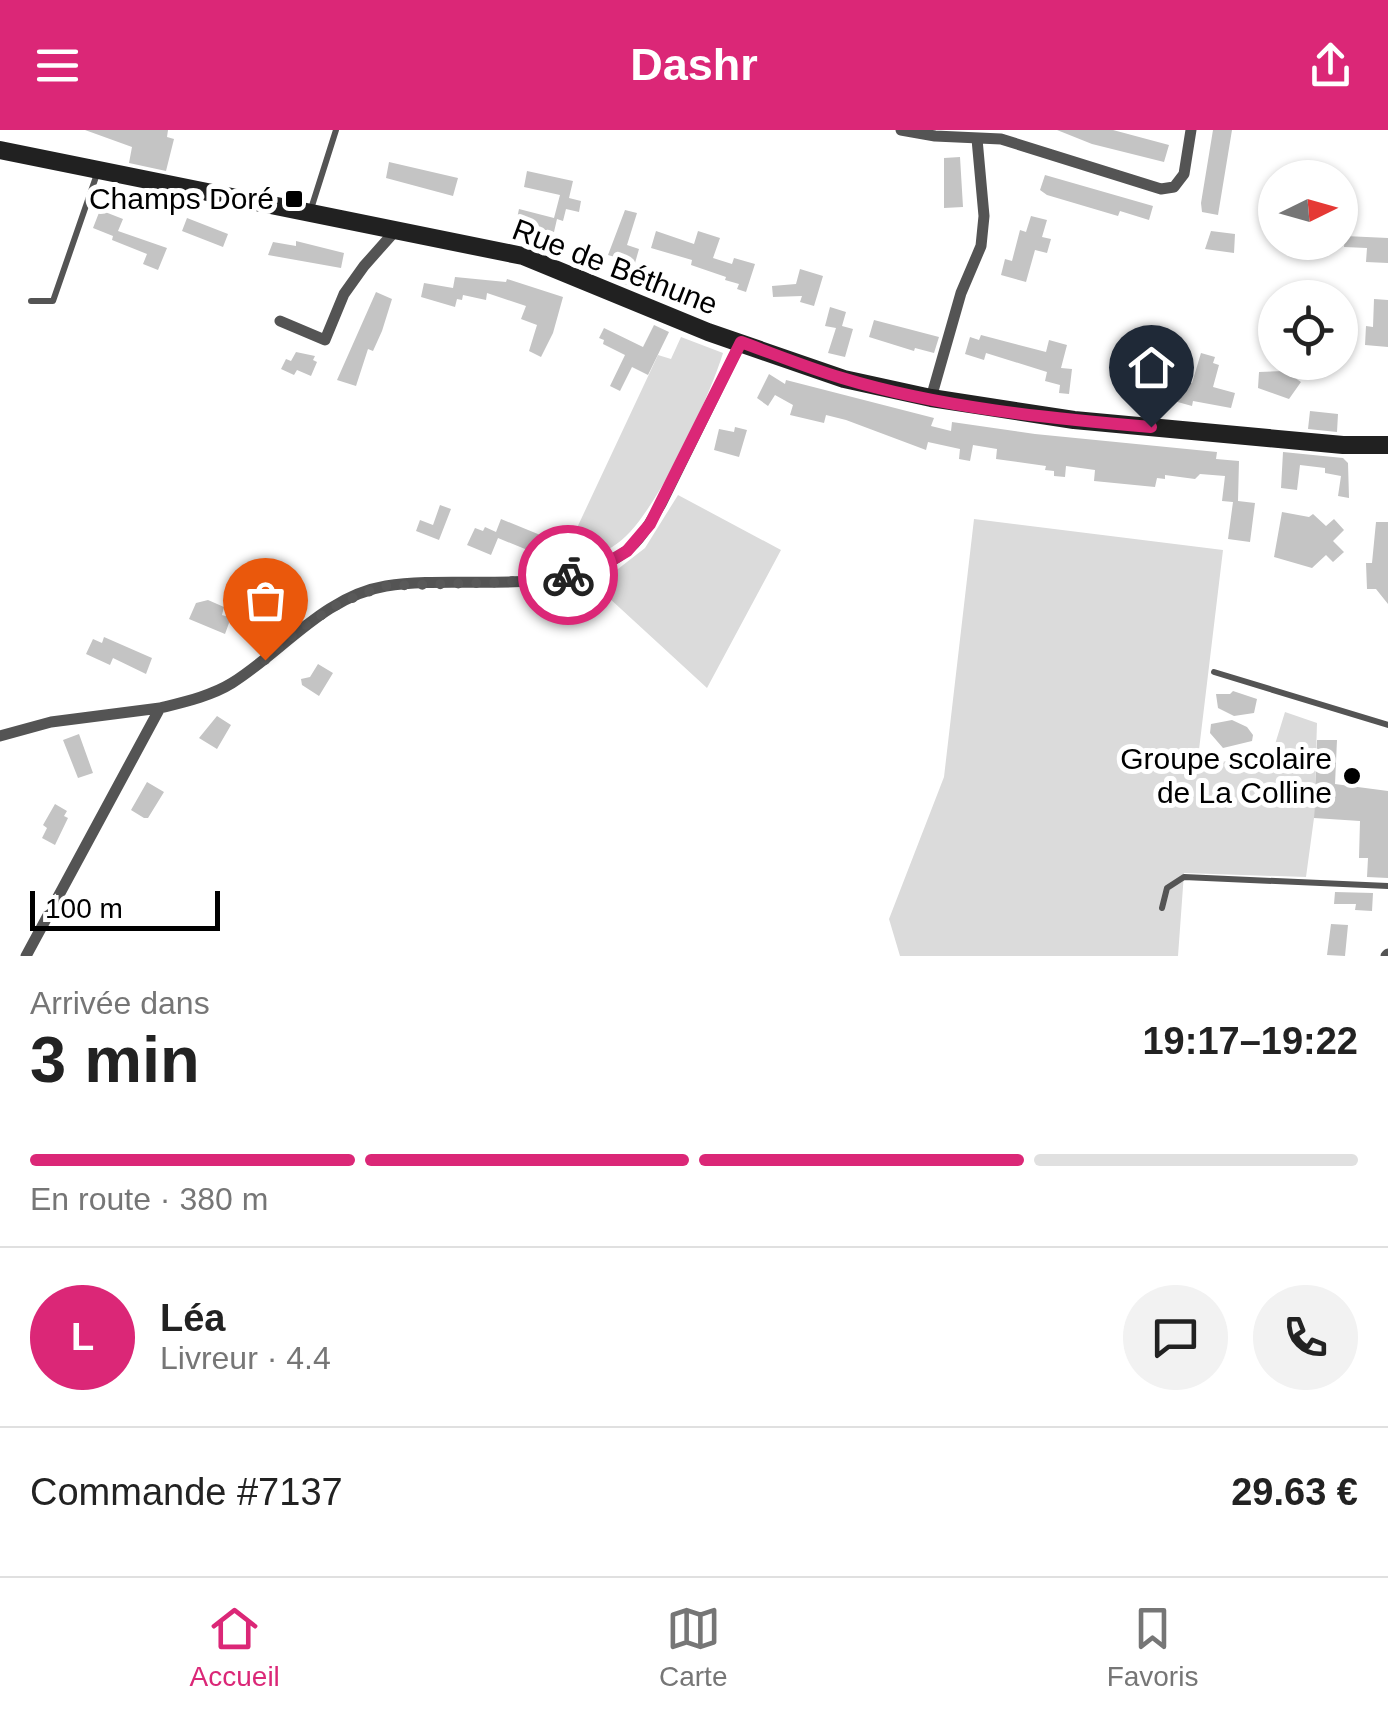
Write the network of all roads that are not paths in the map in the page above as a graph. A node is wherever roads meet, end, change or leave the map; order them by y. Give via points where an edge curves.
1 (336, 130) edge
2 (902, 130) edge
3 (1191, 130) edge
4 (977, 139) junction
5 (0, 150) edge
6 (99, 170) junction
7 (310, 214) junction
8 (396, 230) junction
9 (31, 301) dead end
10 (280, 321) dead end
11 (741, 342) junction
12 (931, 398) junction
13 (1388, 445) edge
14 (1214, 672) dead end
15 (160, 708) junction
16 (1388, 725) edge
17 (0, 736) edge
18 (1388, 886) edge
19 (1162, 908) dead end
20 (26, 956) edge

1 - 7 lane
2 - 4 street
3 - 4 street via 1184,174 1174,187 1161,189 1001,139
4 - 12 street via 981,246
5 - 6 street, Rue de Béthune
6 - 7 street, Rue de Béthune
6 - 9 lane via 53,301
7 - 8 street, Rue de Béthune
8 - 10 street via 344,294 325,340
8 - 11 street, Rue de Béthune via 523,256
11 - 12 street, Rue de Béthune via 844,379
11 - 15 street via 661,504 627,551 580,574 383,586 340,603 228,685
12 - 13 street, Rue de Béthune via 1074,420
14 - 16 lane
15 - 17 street via 50,722
15 - 20 street
18 - 19 lane via 1184,877 1167,888

